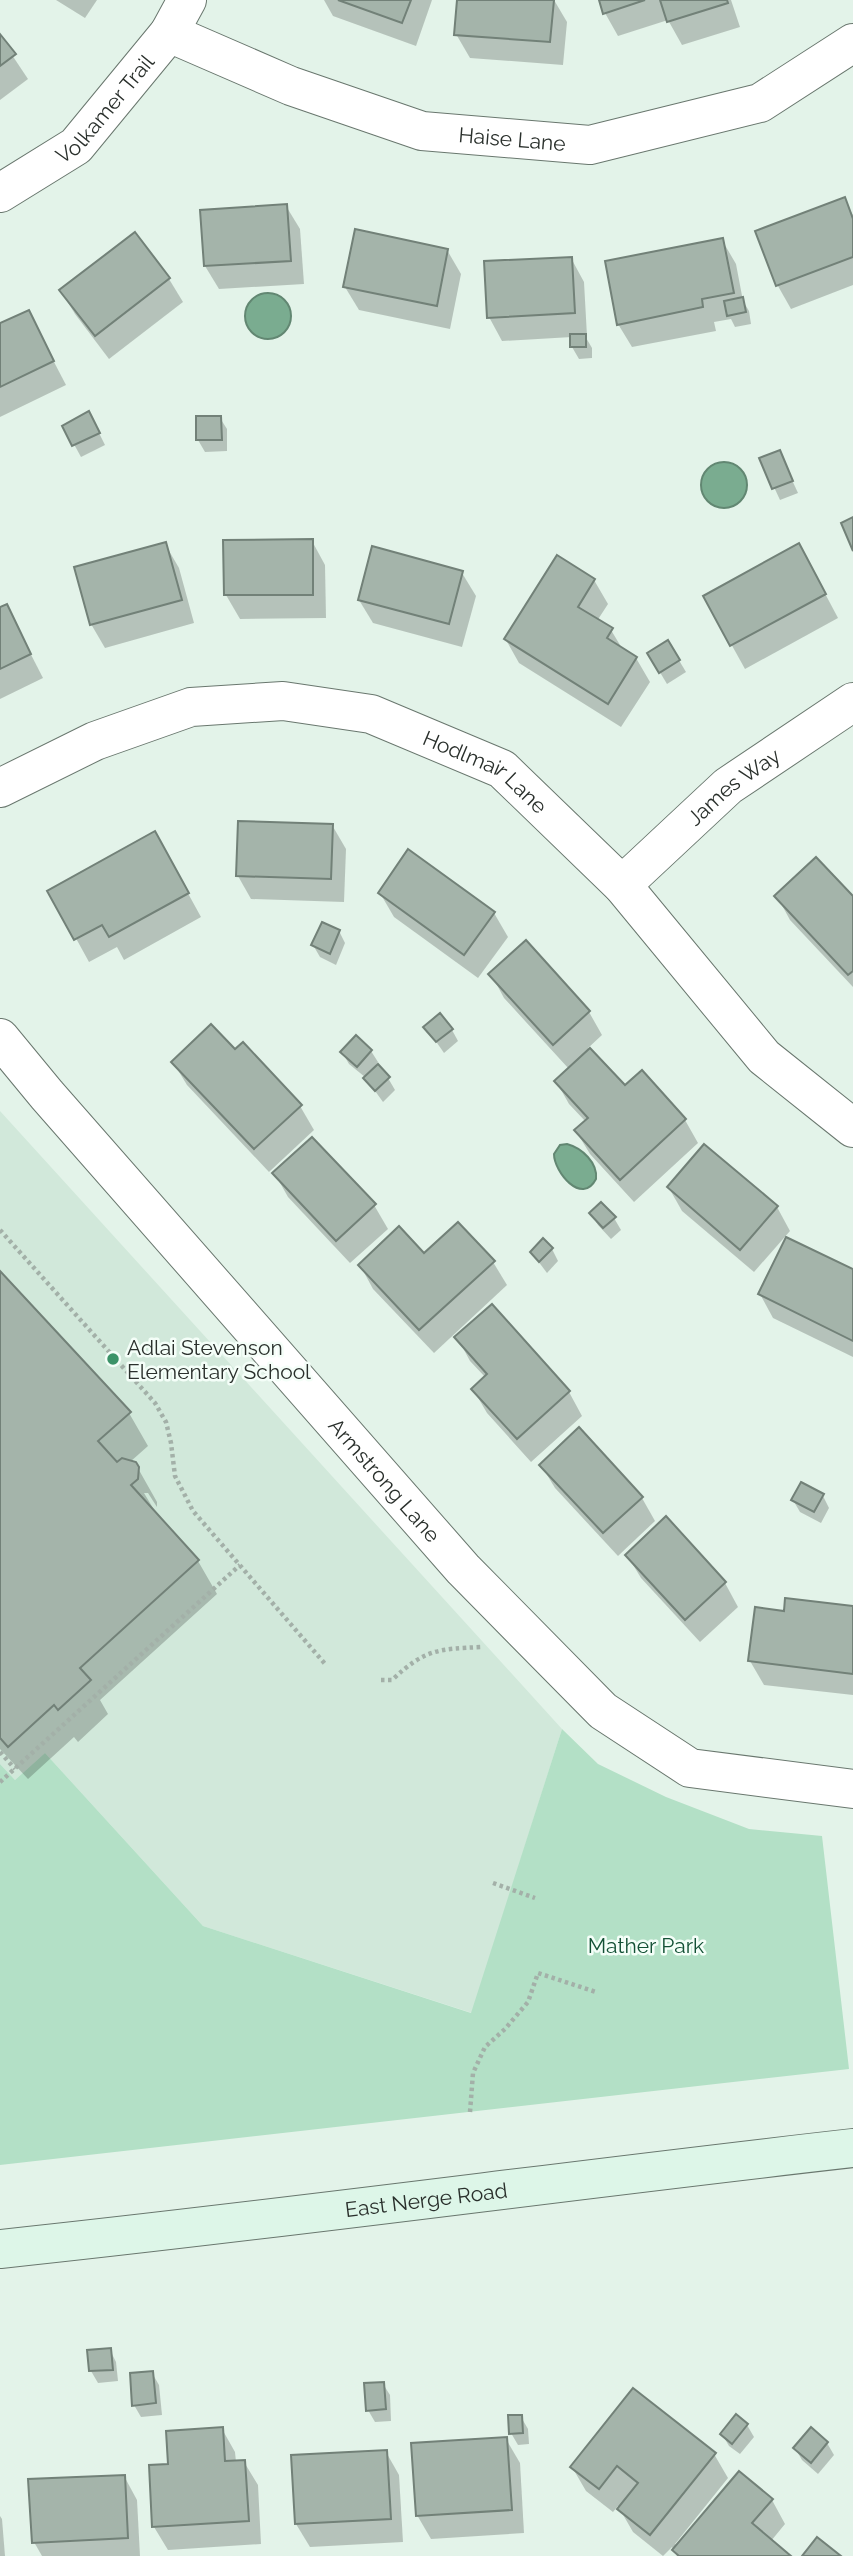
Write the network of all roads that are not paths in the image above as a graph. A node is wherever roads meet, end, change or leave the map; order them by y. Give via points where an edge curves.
1 (187, 0) edge
2 (169, 33) junction
3 (853, 43) edge
4 (0, 193) edge
5 (853, 702) edge
6 (0, 788) edge
7 (622, 885) junction
8 (0, 1038) edge
9 (853, 1128) edge
10 (853, 1789) edge
11 (853, 2148) edge
12 (0, 2249) edge

1 - 2 street, Volkamer Trail
2 - 3 street, Haise Lane via 291,86 422,131 590,145 760,103
2 - 4 street, Volkamer Trail via 76,146
5 - 7 street, James Way via 728,786
6 - 7 street, Hodlmair Lane via 94,741 191,707 283,701 371,714 502,769
7 - 9 street, Hodlmair Lane via 764,1058
8 - 10 street, Armstrong Lane via 463,1569 603,1711 690,1768
11 - 12 main road, East Nerge Road

